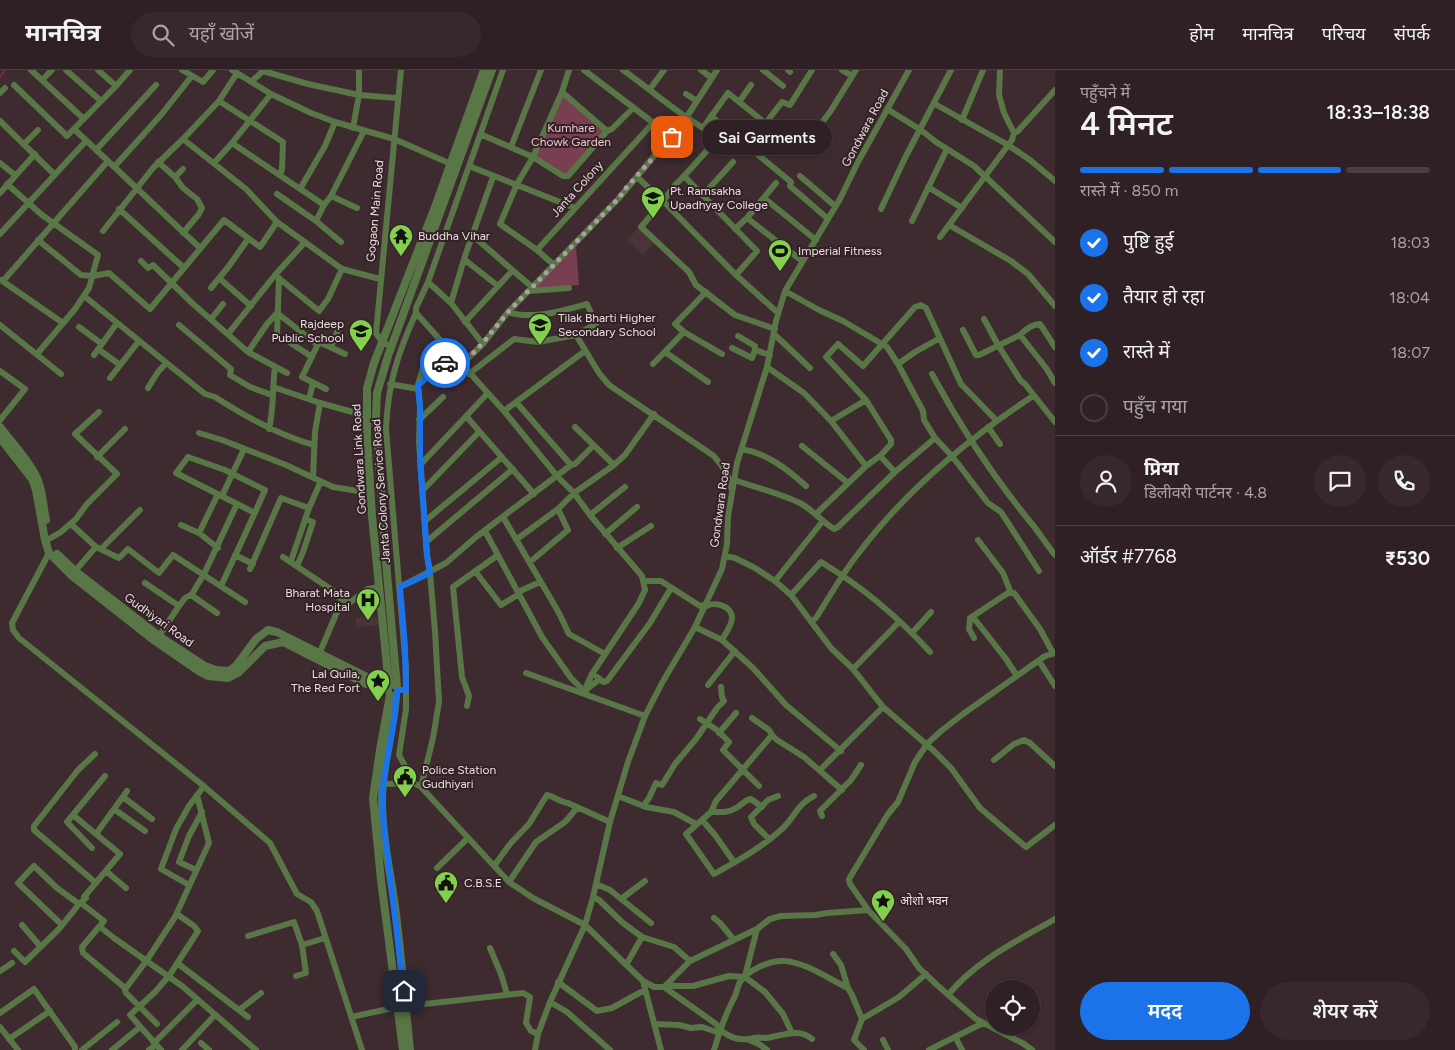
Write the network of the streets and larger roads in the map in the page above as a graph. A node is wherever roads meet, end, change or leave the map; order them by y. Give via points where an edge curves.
1 (31, 70) edge
2 (52, 70) edge
3 (66, 70) edge
4 (98, 70) edge
5 (130, 70) edge
6 (182, 70) edge
7 (213, 70) edge
8 (359, 70) edge
9 (400, 70) edge
10 (484, 70) edge
11 (492, 70) edge
12 (503, 70) edge
13 (542, 70) edge
14 (569, 70) edge
15 (584, 70) edge
16 (623, 70) edge
17 (664, 70) edge
18 (701, 70) edge
19 (717, 70) edge
20 (762, 70) edge
21 (812, 70) edge
22 (842, 70) edge
23 (856, 70) edge
24 (909, 70) edge
25 (952, 70) edge
26 (983, 70) edge
27 (1000, 70) edge
28 (235, 71) edge
29 (192, 76) junction
30 (852, 76) junction
31 (712, 78) junction
32 (42, 80) junction
33 (252, 81) junction
34 (14, 85) dead end
35 (156, 85) dead end
36 (752, 85) dead end
37 (116, 86) junction
38 (783, 86) dead end
39 (650, 89) junction
40 (1055, 90) edge
41 (562, 92) junction
42 (271, 94) junction
43 (686, 94) dead end
44 (359, 95) junction
45 (397, 98) junction
46 (101, 101) junction
47 (218, 101) junction
48 (697, 101) junction
49 (739, 102) junction
50 (935, 104) junction
51 (633, 108) junction
52 (887, 109) junction
53 (711, 116) junction
54 (686, 118) junction
55 (84, 119) junction
56 (962, 120) junction
57 (0, 121) edge
58 (249, 121) junction
59 (335, 122) junction
60 (654, 122) junction
61 (766, 124) junction
62 (353, 128) junction
63 (74, 129) junction
64 (38, 130) dead end
65 (921, 130) junction
66 (364, 131) junction
67 (608, 131) junction
68 (1014, 133) junction
69 (480, 134) junction
70 (672, 137) junction
71 (183, 139) junction
72 (394, 139) junction
73 (86, 141) junction
74 (232, 143) junction
75 (24, 144) junction
76 (713, 144) dead end
77 (1008, 145) junction
78 (511, 147) junction
79 (96, 150) junction
80 (947, 150) junction
81 (35, 154) junction
82 (533, 158) junction
83 (108, 161) junction
84 (158, 162) junction
85 (733, 162) dead end
86 (0, 163) edge
87 (214, 163) junction
88 (451, 164) junction
89 (114, 166) junction
90 (469, 166) junction
91 (183, 169) dead end
92 (15, 175) junction
93 (55, 175) junction
94 (280, 175) junction
95 (493, 176) junction
96 (684, 176) junction
97 (800, 176) dead end
98 (985, 176) junction
99 (637, 177) junction
100 (175, 178) junction
101 (1055, 181) edge
102 (776, 183) dead end
103 (7, 184) junction
104 (516, 184) junction
105 (136, 188) junction
106 (300, 188) junction
107 (928, 188) junction
108 (0, 193) edge
109 (277, 194) dead end
110 (703, 195) junction
111 (331, 196) junction
112 (764, 198) junction
113 (663, 201) junction
114 (29, 203) junction
115 (324, 205) junction
116 (835, 206) junction
117 (357, 208) dead end
118 (575, 208) junction
119 (962, 208) junction
120 (119, 209) junction
121 (881, 209) dead end
122 (747, 218) junction
123 (827, 218) junction
124 (316, 221) junction
125 (912, 221) dead end
126 (277, 222) junction
127 (53, 223) junction
128 (949, 225) junction
129 (735, 229) junction
130 (102, 231) dead end
131 (183, 233) junction
132 (0, 234) edge
133 (472, 235) junction
134 (940, 237) dead end
135 (248, 239) junction
136 (38, 240) junction
137 (816, 240) junction
138 (1055, 241) edge
139 (305, 242) junction
140 (341, 242) dead end
141 (200, 248) junction
142 (536, 250) junction
143 (465, 260) junction
144 (141, 261) dead end
145 (802, 261) junction
146 (554, 265) junction
147 (184, 268) junction
148 (342, 269) junction
149 (512, 271) junction
150 (736, 275) junction
151 (93, 276) junction
152 (277, 276) junction
153 (220, 278) junction
154 (380, 279) junction
155 (1, 280) edge
156 (428, 282) junction
157 (171, 283) junction
158 (498, 286) junction
159 (211, 288) dead end
160 (569, 288) dead end
161 (530, 289) junction
162 (785, 291) junction
163 (706, 292) junction
164 (84, 296) junction
165 (451, 303) junction
166 (223, 304) dead end
167 (251, 306) junction
168 (1055, 306) edge
169 (508, 312) junction
170 (416, 313) junction
171 (778, 313) junction
172 (277, 314) junction
173 (211, 319) junction
174 (984, 319) dead end
175 (465, 322) junction
176 (63, 323) junction
177 (117, 323) junction
178 (0, 325) edge
179 (179, 325) dead end
180 (340, 326) dead end
181 (79, 327) dead end
182 (963, 330) dead end
183 (684, 332) junction
184 (774, 332) junction
185 (228, 334) junction
186 (277, 335) dead end
187 (576, 335) junction
188 (1020, 335) junction
189 (738, 336) dead end
190 (940, 338) junction
191 (286, 340) dead end
192 (138, 341) junction
193 (382, 342) junction
194 (482, 344) junction
195 (881, 344) junction
196 (318, 345) junction
197 (998, 345) junction
198 (331, 347) junction
199 (392, 347) junction
200 (1055, 347) edge
201 (732, 348) dead end
202 (98, 350) junction
203 (755, 350) junction
204 (585, 351) junction
205 (248, 352) junction
206 (665, 352) junction
207 (37, 354) junction
208 (345, 354) dead end
209 (722, 354) dead end
210 (770, 355) junction
211 (312, 357) junction
212 (459, 362) junction
213 (166, 363) junction
214 (424, 364) dead end
215 (653, 364) dead end
216 (898, 364) junction
217 (120, 365) junction
218 (767, 366) junction
219 (275, 367) junction
220 (810, 368) dead end
221 (0, 371) edge
222 (287, 373) dead end
223 (61, 374) dead end
224 (469, 374) junction
225 (932, 374) dead end
226 (110, 378) dead end
227 (708, 382) dead end
228 (313, 383) junction
229 (1055, 383) edge
230 (390, 384) junction
231 (273, 387) junction
232 (418, 387) junction
233 (148, 388) dead end
234 (326, 388) dead end
235 (487, 394) junction
236 (272, 395) junction
237 (1033, 396) junction
238 (442, 397) dead end
239 (309, 399) junction
240 (866, 400) junction
241 (516, 402) junction
242 (320, 403) junction
243 (504, 411) junction
244 (99, 412) dead end
245 (654, 414) junction
246 (367, 416) junction
247 (466, 416) junction
248 (0, 420) edge
249 (420, 420) junction
250 (996, 420) junction
251 (831, 422) junction
252 (1055, 422) edge
253 (575, 427) dead end
254 (988, 427) junction
255 (0, 428) edge
256 (125, 429) dead end
257 (269, 429) junction
258 (479, 432) junction
259 (199, 433) dead end
260 (0, 438) edge
261 (936, 438) junction
262 (972, 441) junction
263 (1000, 444) dead end
264 (314, 445) junction
265 (594, 446) junction
266 (802, 446) dead end
267 (244, 449) junction
268 (741, 450) junction
269 (880, 456) junction
270 (952, 456) junction
271 (97, 457) junction
272 (502, 457) junction
273 (420, 464) junction
274 (571, 465) junction
275 (614, 465) junction
276 (866, 466) junction
277 (513, 469) junction
278 (895, 472) junction
279 (232, 474) junction
280 (557, 476) junction
281 (313, 477) junction
282 (734, 480) junction
283 (321, 481) junction
284 (848, 483) junction
285 (806, 486) dead end
286 (625, 487) dead end
287 (423, 490) junction
288 (732, 492) junction
289 (371, 493) junction
290 (574, 493) junction
291 (534, 494) junction
292 (220, 495) junction
293 (238, 504) junction
294 (637, 507) dead end
295 (309, 508) junction
296 (558, 508) junction
297 (140, 510) dead end
298 (255, 513) junction
299 (816, 514) junction
300 (590, 515) junction
301 (503, 517) junction
302 (305, 519) junction
303 (425, 521) junction
304 (822, 522) junction
305 (71, 524) junction
306 (181, 525) dead end
307 (651, 526) dead end
308 (485, 531) junction
309 (199, 533) junction
310 (605, 534) junction
311 (49, 539) junction
312 (517, 539) junction
313 (978, 540) dead end
314 (426, 542) junction
315 (99, 548) junction
316 (218, 548) junction
317 (617, 548) junction
318 (49, 553) junction
319 (235, 555) junction
320 (498, 555) junction
321 (1055, 555) edge
322 (725, 556) junction
323 (283, 557) dead end
324 (290, 561) junction
325 (530, 562) junction
326 (297, 566) junction
327 (75, 571) junction
328 (476, 571) junction
329 (1038, 571) dead end
330 (430, 573) junction
331 (204, 574) junction
332 (842, 576) junction
333 (643, 581) junction
334 (775, 581) junction
335 (540, 582) junction
336 (145, 583) dead end
337 (222, 586) junction
338 (379, 587) junction
339 (400, 587) junction
340 (671, 588) junction
341 (519, 593) junction
342 (1010, 593) junction
343 (191, 595) junction
344 (791, 595) junction
345 (244, 602) dead end
346 (348, 602) junction
347 (179, 606) junction
348 (704, 608) junction
349 (931, 612) dead end
350 (217, 613) dead end
351 (972, 617) junction
352 (811, 622) junction
353 (899, 622) junction
354 (695, 627) junction
355 (912, 633) junction
356 (159, 636) junction
357 (974, 638) dead end
358 (722, 640) junction
359 (735, 651) junction
360 (320, 652) junction
361 (930, 652) dead end
362 (1054, 653) edge
363 (605, 654) junction
364 (1039, 661) junction
365 (853, 669) junction
366 (203, 670) junction
367 (526, 673) dead end
368 (592, 674) junction
369 (1017, 676) junction
370 (600, 679) junction
371 (371, 683) junction
372 (708, 685) dead end
373 (1055, 686) edge
374 (722, 687) dead end
375 (395, 691) junction
376 (587, 694) junction
377 (466, 706) dead end
378 (883, 707) junction
379 (736, 713) dead end
380 (645, 716) junction
381 (752, 718) dead end
382 (700, 719) dead end
383 (707, 724) junction
384 (719, 733) junction
385 (772, 735) junction
386 (927, 744) junction
387 (841, 751) junction
388 (95, 754) dead end
389 (994, 760) dead end
390 (861, 765) dead end
391 (1055, 766) edge
392 (742, 769) junction
393 (820, 770) junction
394 (105, 776) dead end
395 (414, 783) junction
396 (383, 784) junction
397 (204, 786) junction
398 (760, 786) dead end
399 (421, 787) junction
400 (842, 790) junction
401 (197, 795) junction
402 (618, 796) junction
403 (778, 796) dead end
404 (814, 796) dead end
405 (643, 806) junction
406 (577, 808) junction
407 (762, 808) junction
408 (114, 809) junction
409 (202, 812) junction
410 (711, 812) junction
411 (73, 815) junction
412 (822, 816) dead end
413 (152, 819) dead end
414 (610, 822) junction
415 (699, 822) junction
416 (1055, 826) edge
417 (145, 831) dead end
418 (96, 834) junction
419 (468, 838) junction
420 (769, 839) junction
421 (92, 848) dead end
422 (734, 862) junction
423 (494, 866) junction
424 (437, 868) dead end
425 (196, 870) junction
426 (106, 871) junction
427 (645, 881) dead end
428 (96, 882) junction
429 (509, 882) junction
430 (596, 884) junction
431 (189, 885) junction
432 (126, 888) dead end
433 (594, 897) junction
434 (622, 899) junction
435 (80, 904) junction
436 (868, 910) junction
437 (177, 914) junction
438 (714, 918) dead end
439 (1055, 919) edge
440 (651, 923) dead end
441 (61, 924) junction
442 (22, 925) dead end
443 (585, 925) junction
444 (100, 927) junction
445 (757, 929) junction
446 (248, 936) dead end
447 (642, 937) junction
448 (325, 938) junction
449 (734, 940) junction
450 (302, 945) junction
451 (41, 947) junction
452 (490, 948) dead end
453 (14, 951) dead end
454 (833, 954) dead end
455 (147, 960) junction
456 (690, 961) junction
457 (12, 963) dead end
458 (177, 963) junction
459 (626, 965) junction
460 (0, 971) edge
461 (926, 974) junction
462 (169, 976) junction
463 (296, 976) dead end
464 (745, 976) junction
465 (643, 981) junction
466 (558, 982) junction
467 (665, 985) junction
468 (126, 988) junction
469 (848, 988) junction
470 (646, 992) junction
471 (261, 993) dead end
472 (507, 994) junction
473 (948, 995) junction
474 (197, 1000) junction
475 (550, 1002) junction
476 (140, 1006) junction
477 (402, 1006) junction
478 (239, 1010) junction
479 (50, 1011) junction
480 (0, 1013) edge
481 (215, 1015) junction
482 (248, 1017) dead end
483 (351, 1017) junction
484 (862, 1019) junction
485 (117, 1022) dead end
486 (983, 1023) junction
487 (157, 1024) dead end
488 (655, 1024) junction
489 (0, 1027) edge
490 (140, 1027) junction
491 (720, 1031) junction
492 (792, 1033) junction
493 (538, 1034) junction
494 (812, 1038) dead end
495 (956, 1038) junction
496 (9, 1039) junction
497 (749, 1040) junction
498 (883, 1040) dead end
499 (155, 1044) junction
500 (201, 1044) dead end
501 (253, 1049) edge
502 (18, 1050) edge
503 (76, 1050) edge
504 (82, 1050) edge
505 (112, 1050) edge
506 (149, 1050) edge
507 (161, 1050) edge
508 (182, 1050) edge
509 (209, 1050) edge
510 (362, 1050) edge
511 (403, 1050) edge
512 (410, 1050) edge
513 (536, 1050) edge
514 (610, 1050) edge
515 (661, 1050) edge
516 (714, 1050) edge
517 (767, 1050) edge
518 (864, 1050) edge
519 (888, 1050) edge
520 (929, 1050) edge
521 (962, 1050) edge
522 (1032, 1050) edge

1 - 32 street
2 - 32 street
3 - 46 street
4 - 37 street
5 - 37 street
6 - 29 street
7 - 29 street via 203,82
8 - 44 street
9 - 45 street, Gogaon Main Road
10 - 88 street, Gondwara Link Road
11 - 199 street, Gondwara Link Road
12 - 69 street, Janta Colony Service Road
13 - 78 street
14 - 41 street
15 - 51 street
16 - 39 street
17 - 39 street
18 - 31 street
19 - 31 street
20 - 38 street
21 - 61 street via 790,105 782,102
22 - 30 street
23 - 30 street
24 - 52 street, Gondwara Road
25 - 50 street
26 - 56 street
27 - 68 street via 999,95
28 - 33 street
28 - 47 street
29 - 89 street
30 - 61 street via 800,151
31 - 48 street
32 - 55 street
33 - 42 street
33 - 44 street via 263,71
34 - 63 street via 67,136
35 - 79 street
36 - 49 street
37 - 46 street
39 - 54 street
40 - 68 street
41 - 67 street
41 - 82 street
42 - 58 street
42 - 59 street
43 - 48 street
44 - 45 street
44 - 62 street
45 - 72 street, Gogaon Main Road
46 - 55 street
47 - 58 street
47 - 71 street
48 - 54 street
49 - 53 street via 728,93
49 - 61 street
50 - 56 street
50 - 65 street
51 - 60 street
51 - 67 street
52 - 65 street
52 - 116 street, Gondwara Road
53 - 54 street via 702,128
53 - 123 street via 791,182 790,186
54 - 70 street
55 - 63 street
56 - 77 street
57 - 75 street
58 - 74 street
58 - 94 street via 283,142
59 - 62 street
59 - 106 street
60 - 70 street
60 - 118 street, Janta Colony
62 - 66 street
63 - 73 street
64 - 75 street
65 - 80 street
65 - 121 street
66 - 72 street
66 - 111 street
67 - 82 street via 568,176
68 - 77 street
69 - 78 street
69 - 90 street, Janta Colony Service Road
70 - 99 street
71 - 84 street
71 - 87 street
72 - 88 street
72 - 154 street, Gogaon Main Road
73 - 79 street
73 - 93 street
74 - 87 street
74 - 94 street
75 - 81 street
76 - 96 street
77 - 98 street
77 - 101 street
78 - 82 street
79 - 83 street
80 - 98 street
80 - 107 street
81 - 92 street
81 - 93 street
82 - 104 street
83 - 89 street
83 - 127 street
84 - 100 street
84 - 105 street
85 - 110 street
86 - 92 street
87 - 126 street via 246,189
88 - 193 street, Gondwara Link Road
89 - 105 street
90 - 95 street
90 - 156 street, Janta Colony Service Road
91 - 100 street
92 - 103 street
93 - 114 street
94 - 106 street
95 - 104 street
95 - 133 street
96 - 110 street
96 - 113 street via 674,184
97 - 116 street
98 - 119 street
98 - 138 street
99 - 113 street
99 - 146 street
100 - 131 street via 202,208
102 - 112 street
103 - 108 street
103 - 114 street
104 - 118 street
104 - 142 street via 500,224
105 - 120 street
105 - 131 street
106 - 115 street
107 - 119 street
107 - 125 street
109 - 124 street
110 - 129 street
111 - 115 street
111 - 117 street
112 - 122 street
112 - 137 street
113 - 150 street
113 - 163 street via 641,227
114 - 127 street
114 - 132 street
115 - 124 street
116 - 123 street, Gondwara Road
118 - 142 street, Janta Colony
119 - 128 street
120 - 130 street
120 - 147 street
122 - 129 street
122 - 145 street
123 - 137 street, Gondwara Road
124 - 140 street
126 - 135 street via 260,247
126 - 139 street
127 - 136 street
127 - 151 street via 98,255
128 - 134 street
128 - 168 street via 1011,261 1028,274
129 - 150 street via 757,251
131 - 141 street
133 - 143 street
133 - 149 street
135 - 141 street via 224,220
135 - 153 street
136 - 151 street via 81,275
136 - 155 street
137 - 145 street, Gondwara Road
139 - 148 street
139 - 152 street
141 - 147 street
142 - 146 street
143 - 158 street
143 - 165 street
144 - 157 street via 148,268 153,265
145 - 162 street, Gondwara Road
146 - 161 street
147 - 157 street
148 - 152 street via 319,311
148 - 154 street
149 - 158 street
149 - 161 street
150 - 171 street
151 - 157 street via 109,273 150,309
151 - 164 street
152 - 167 street
152 - 172 street
153 - 159 street
153 - 167 street
154 - 193 street, Gogaon Main Road via 376,333
155 - 176 street
156 - 165 street
156 - 170 street, Janta Colony Service Road
157 - 173 street
158 - 175 street
160 - 161 street
161 - 169 street
162 - 171 street, Gondwara Road
162 - 195 street
163 - 183 street via 675,324
163 - 184 street via 735,315
164 - 176 street
164 - 177 street
165 - 175 street
166 - 173 street
167 - 185 street
169 - 187 street via 551,314 587,304 596,324
169 - 194 street
170 - 212 street
170 - 230 street, Janta Colony Service Road
171 - 184 street, Gondwara Road
172 - 186 street
172 - 196 street
172 - 205 street
173 - 185 street
174 - 197 street
175 - 194 street
176 - 207 street
177 - 192 street
177 - 202 street
178 - 207 street
179 - 236 street via 231,369 230,375
180 - 198 street
181 - 202 street
182 - 197 street via 976,355
183 - 206 street
183 - 209 street
184 - 210 street, Gondwara Road
184 - 220 street
185 - 205 street
187 - 204 street
187 - 224 street via 538,342 514,338
188 - 197 street
188 - 200 street via 1040,324
188 - 229 street
189 - 203 street via 755,346
190 - 195 street via 926,308 921,305 915,307
190 - 216 street
190 - 250 street via 961,384
191 - 211 street
192 - 213 street
192 - 217 street
193 - 199 street
193 - 246 street, Gondwara Link Road via 367,388
194 - 212 street
195 - 216 street
195 - 240 street via 863,366 838,344 826,357
196 - 198 street via 319,342
196 - 211 street
197 - 237 street
198 - 208 street
199 - 375 street, Gondwara Link Road via 378,393 376,417
201 - 203 street via 752,358
202 - 217 street
203 - 210 street
204 - 241 street
204 - 245 street via 609,384
205 - 219 street
206 - 215 street
206 - 227 street
207 - 223 street
210 - 218 street, Gondwara Road
211 - 228 street via 302,377
212 - 224 street
212 - 232 street via 443,363
213 - 233 street
213 - 257 street via 205,394
214 - 232 street
216 - 261 street
217 - 226 street
218 - 251 street via 804,393
218 - 268 street, Gondwara Road
219 - 222 street
219 - 231 street
221 - 248 street via 25,389
224 - 235 street
225 - 262 street
228 - 234 street
228 - 239 street
230 - 232 street
230 - 339 street, Janta Colony Service Road via 386,429
231 - 236 street
231 - 239 street
232 - 249 street
235 - 243 street
235 - 247 street
236 - 257 street
237 - 250 street
237 - 252 street
238 - 249 street
239 - 242 street
240 - 251 street
240 - 269 street via 891,440
241 - 243 street
241 - 274 street
242 - 246 street
242 - 264 street
243 - 280 street
244 - 271 street via 75,434
245 - 275 street via 625,456
245 - 288 street via 714,456 727,473
246 - 289 street, Gondwara Link Road
247 - 258 street
247 - 273 street
249 - 273 street
250 - 254 street
251 - 276 street
253 - 265 street
254 - 262 street
254 - 263 street
255 - 311 street, Gudhiyari Road via 37,479
256 - 271 street
257 - 264 street
258 - 272 street
258 - 287 street
259 - 267 street
260 - 318 street, Gudhiyari Road via 32,478
261 - 270 street
261 - 278 street
262 - 270 street
262 - 321 street
264 - 281 street
265 - 274 street
265 - 275 street
266 - 284 street
267 - 279 street
267 - 281 street
268 - 282 street, Gondwara Road
268 - 285 street via 753,451 785,467
269 - 276 street
269 - 278 street
270 - 329 street via 988,504 1001,512
270 - 332 street via 905,499
271 - 305 street via 117,474
272 - 277 street
272 - 303 street
273 - 287 street
274 - 280 street
275 - 290 street
276 - 284 street
277 - 291 street
277 - 314 street
278 - 304 street via 838,527 834,529
279 - 292 street
279 - 292 street via 188,457 176,473
279 - 298 street via 265,490
280 - 290 street
280 - 291 street
281 - 283 street
282 - 288 street, Gondwara Road
282 - 299 street via 799,503
283 - 289 street
283 - 295 street
284 - 299 street
286 - 300 street
287 - 303 street
288 - 322 street, Gondwara Road
289 - 338 street, Gondwara Link Road
290 - 296 street
290 - 300 street
291 - 301 street
292 - 293 street
292 - 309 street
293 - 298 street
293 - 316 street
294 - 310 street
295 - 302 street
295 - 319 street via 281,498 252,566
296 - 312 street
296 - 325 street via 568,530
297 - 315 street
298 - 319 street
299 - 304 street
300 - 310 street
301 - 308 street
301 - 312 street
302 - 324 street
302 - 326 street via 312,522
303 - 314 street
304 - 334 street
305 - 311 street
305 - 315 street
306 - 309 street
307 - 317 street
308 - 320 street
308 - 330 street via 446,564
309 - 316 street
310 - 317 street
311 - 327 street, Gudhiyari Road via 53,549
312 - 325 street
313 - 342 street via 1003,573
314 - 330 street
315 - 327 street
315 - 331 street via 119,558 128,549 159,573 174,555
316 - 331 street
317 - 333 street
318 - 366 street, Gudhiyari Road via 70,575 155,641
318 - 397 street via 12,623 13,630 26,644
319 - 337 street
320 - 328 street
320 - 341 street
322 - 334 street via 735,558
322 - 348 street, Gondwara Road
323 - 324 street
324 - 326 street
325 - 335 street
326 - 346 street via 335,592 342,601
327 - 356 street, Gudhiyari Road
328 - 341 street via 501,605
328 - 377 street via 453,587 462,677 469,696
330 - 339 street
330 - 399 street via 439,702
331 - 337 street
331 - 343 street
332 - 344 street via 821,562
332 - 352 street
332 - 353 street
333 - 340 street via 661,581
333 - 363 street via 645,590 639,603
334 - 344 street
335 - 341 street
335 - 363 street via 569,634
336 - 347 street
337 - 345 street
338 - 346 street via 368,589
338 - 375 street, Gondwara Link Road
339 - 375 street, Janta Colony Service Road via 405,647
340 - 348 street
340 - 370 street via 650,623 607,680 603,682
341 - 376 street via 557,660
342 - 351 street
342 - 362 street via 1014,593
343 - 347 street
343 - 350 street
344 - 352 street
346 - 360 street via 337,612
347 - 356 street
348 - 354 street, Gondwara Road
348 - 358 street via 714,603 730,611 732,621
349 - 355 street
351 - 357 street via 969,629
351 - 369 street
352 - 365 street
353 - 355 street
353 - 365 street
354 - 358 street
354 - 380 street, Gondwara Road
355 - 361 street
356 - 366 street, Gudhiyari Road
358 - 359 street
359 - 372 street
359 - 387 street via 786,705
360 - 366 street, Gudhiyari Road via 268,630 256,638 229,671
360 - 371 street, Gudhiyari Road via 369,678
362 - 364 street
363 - 368 street
364 - 369 street
364 - 373 street
365 - 378 street
366 - 371 street, Gudhiyari Road via 208,676 228,678 238,673 265,646 284,642 366,684
367 - 376 street
368 - 370 street
368 - 376 street
369 - 386 street
370 - 376 street
371 - 375 street, Gudhiyari Road
374 - 383 street via 724,701
375 - 395 street, Janta Colony Service Road via 406,709 399,755
375 - 396 street via 395,714
375 - 477 street via 380,750 373,798 381,880
376 - 380 street
378 - 386 street
378 - 387 street
379 - 384 street
380 - 402 street, Gondwara Road
381 - 385 street
382 - 383 street
383 - 384 street
383 - 405 street via 662,785 656,784
384 - 392 street via 729,742 723,750
385 - 392 street
385 - 393 street
386 - 416 street via 952,768 980,808 1026,847
386 - 436 street via 914,762 898,802 848,880
387 - 393 street
388 - 428 street via 78,770 34,830
389 - 391 street via 1024,740
390 - 400 street
392 - 398 street
392 - 410 street
393 - 400 street
394 - 411 street
395 - 396 street
395 - 399 street
396 - 477 street via 384,827
397 - 401 street
397 - 448 street via 270,843 297,894 311,902 317,911
399 - 419 street
400 - 412 street via 823,807 820,811
401 - 409 street
401 - 431 street via 176,829 161,869
402 - 405 street
402 - 414 street, Gondwara Road
403 - 407 street via 768,800
404 - 420 street via 802,803 790,820
405 - 415 street via 674,812
406 - 414 street
406 - 423 street via 547,795 529,824
406 - 429 street via 565,822 536,842
407 - 410 street via 747,799 728,812
407 - 420 street via 751,817
408 - 413 street via 125,794
408 - 417 street
408 - 418 street
409 - 425 street via 209,843
409 - 425 street via 179,862
410 - 415 street
411 - 418 street
411 - 421 street via 66,822
414 - 430 street, Gondwara Road
415 - 422 street via 716,835
415 - 422 street via 686,834 714,874
418 - 426 street via 120,854
419 - 423 street
419 - 424 street
420 - 422 street
423 - 429 street
425 - 431 street
426 - 428 street
426 - 432 street
427 - 434 street
428 - 435 street
429 - 443 street
430 - 433 street, Gondwara Road
430 - 434 street
431 - 437 street
433 - 443 street, Gondwara Road
433 - 447 street
434 - 440 street
435 - 441 street
435 - 441 street via 34,866 18,883
435 - 444 street via 104,921
436 - 445 street via 781,916 770,919
436 - 461 street
437 - 455 street
437 - 458 street via 198,931
438 - 449 street
439 - 473 street via 987,959
441 - 451 street
442 - 451 street
443 - 459 street
443 - 466 street, Gondwara Road
444 - 455 street
444 - 468 street via 82,947 83,953
445 - 449 street
445 - 464 street
446 - 450 street via 294,922
447 - 456 street via 674,947
447 - 459 street
448 - 450 street
448 - 483 street
449 - 456 street
450 - 463 street via 306,973
451 - 453 street via 25,962
452 - 472 street
454 - 469 street via 841,964
455 - 462 street
455 - 468 street
456 - 467 street
457 - 460 street
458 - 462 street
458 - 478 street
459 - 465 street
461 - 473 street
461 - 484 street via 899,997
462 - 474 street
462 - 476 street
464 - 467 street via 729,976 693,986
464 - 469 street via 764,965 785,961 808,967
464 - 491 street
464 - 492 street via 765,992 783,1014
465 - 467 street via 654,987
465 - 470 street
466 - 470 street via 597,1011 612,1008
466 - 475 street, Gondwara Road
467 - 491 street via 716,1024
468 - 476 street via 126,993
469 - 484 street
470 - 488 street
471 - 478 street
472 - 477 street
472 - 493 street via 528,994 526,1023 531,1031
473 - 486 street
474 - 481 street
474 - 499 street
475 - 493 street, Gondwara Road
475 - 514 street via 567,1012
476 - 487 street
476 - 490 street via 130,1015
477 - 483 street
477 - 511 street
477 - 512 street
478 - 482 street
479 - 480 street via 34,989
479 - 496 street
479 - 503 street
481 - 501 street
481 - 508 street
483 - 510 street
484 - 518 street via 854,1040
485 - 504 street
486 - 495 street
486 - 522 street
488 - 491 street
488 - 515 street
489 - 496 street
490 - 499 street
490 - 505 street
491 - 497 street via 739,1040
491 - 516 street
492 - 494 street
492 - 497 street
493 - 513 street, Gondwara Road
495 - 520 street
495 - 521 street
496 - 502 street
497 - 517 street
498 - 519 street
499 - 506 street
499 - 507 street
500 - 509 street

